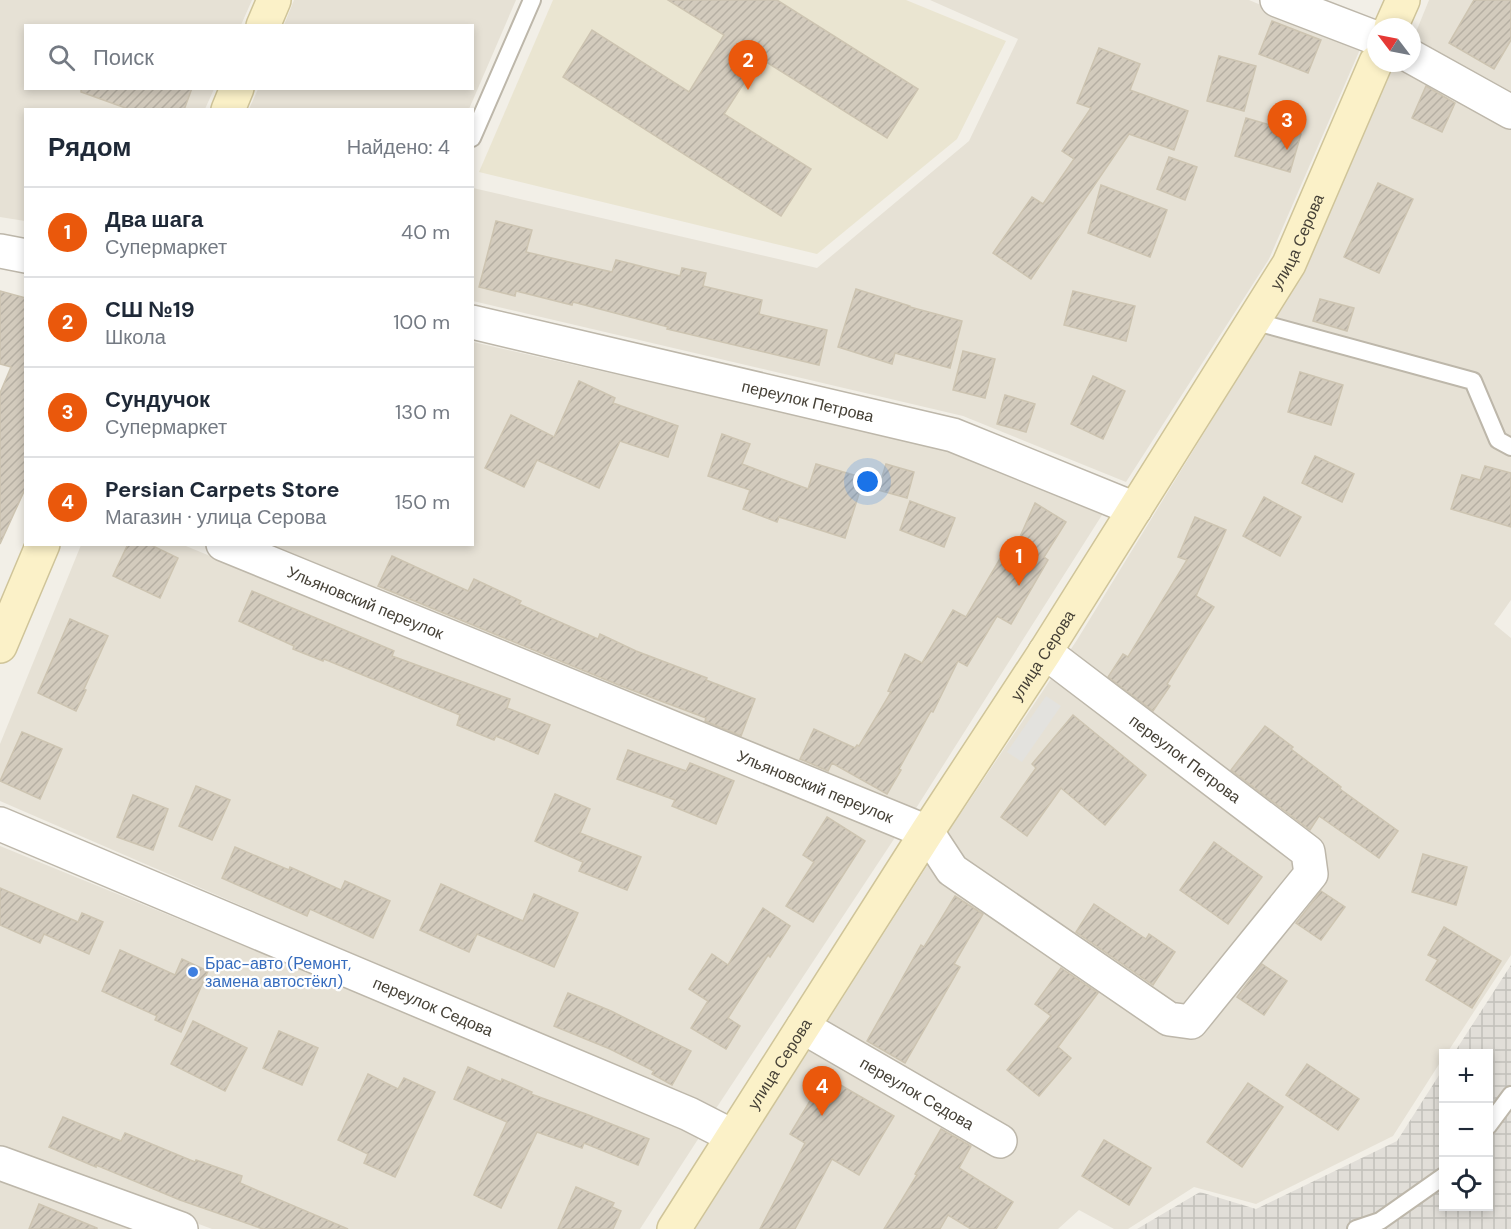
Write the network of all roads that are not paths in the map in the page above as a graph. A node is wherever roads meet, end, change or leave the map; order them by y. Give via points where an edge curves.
1 (274, 0) edge
2 (532, 0) edge
3 (1277, 0) edge
4 (1403, 0) edge
5 (1395, 18) edge
6 (264, 24) edge
7 (1367, 35) edge
8 (1421, 62) edge
9 (1372, 72) edge
10 (236, 90) edge
11 (229, 108) edge
12 (1511, 112) edge
13 (474, 133) edge
14 (0, 251) edge
15 (24, 256) edge
16 (1253, 321) junction
17 (474, 322) edge
18 (1511, 447) edge
19 (1135, 509) junction
20 (42, 546) edge
21 (228, 546) edge
22 (0, 646) edge
23 (1045, 652) junction
24 (0, 824) edge
25 (927, 832) junction
26 (803, 1027) junction
27 (1511, 1095) edge
28 (1493, 1119) edge
29 (732, 1136) junction
30 (1000, 1141) dead end
31 (0, 1163) edge
32 (1439, 1179) edge
33 (181, 1229) edge
34 (674, 1229) edge
35 (1356, 1229) edge

1 - 6 main road
2 - 13 lane
3 - 7 street
4 - 5 main road
8 - 12 street
9 - 16 main road, улица Серова via 1288,264
10 - 11 main road
14 - 15 street
16 - 18 lane via 1473,381 1498,440
16 - 19 main road, улица Серова
17 - 19 street, переулок Петрова via 953,435
19 - 23 main road, улица Серова
20 - 22 main road
21 - 25 street, Ульяновский переулок
23 - 25 main road, улица Серова
23 - 25 street, переулок Петрова via 1308,852 1311,874 1191,1022 1169,1019 952,870
24 - 29 street, переулок Седова via 689,1114
25 - 26 main road, улица Серова
26 - 29 main road, улица Серова
26 - 30 street, переулок Седова
27 - 28 lane
29 - 34 main road, улица Серова
31 - 33 street
32 - 35 lane via 1380,1221

